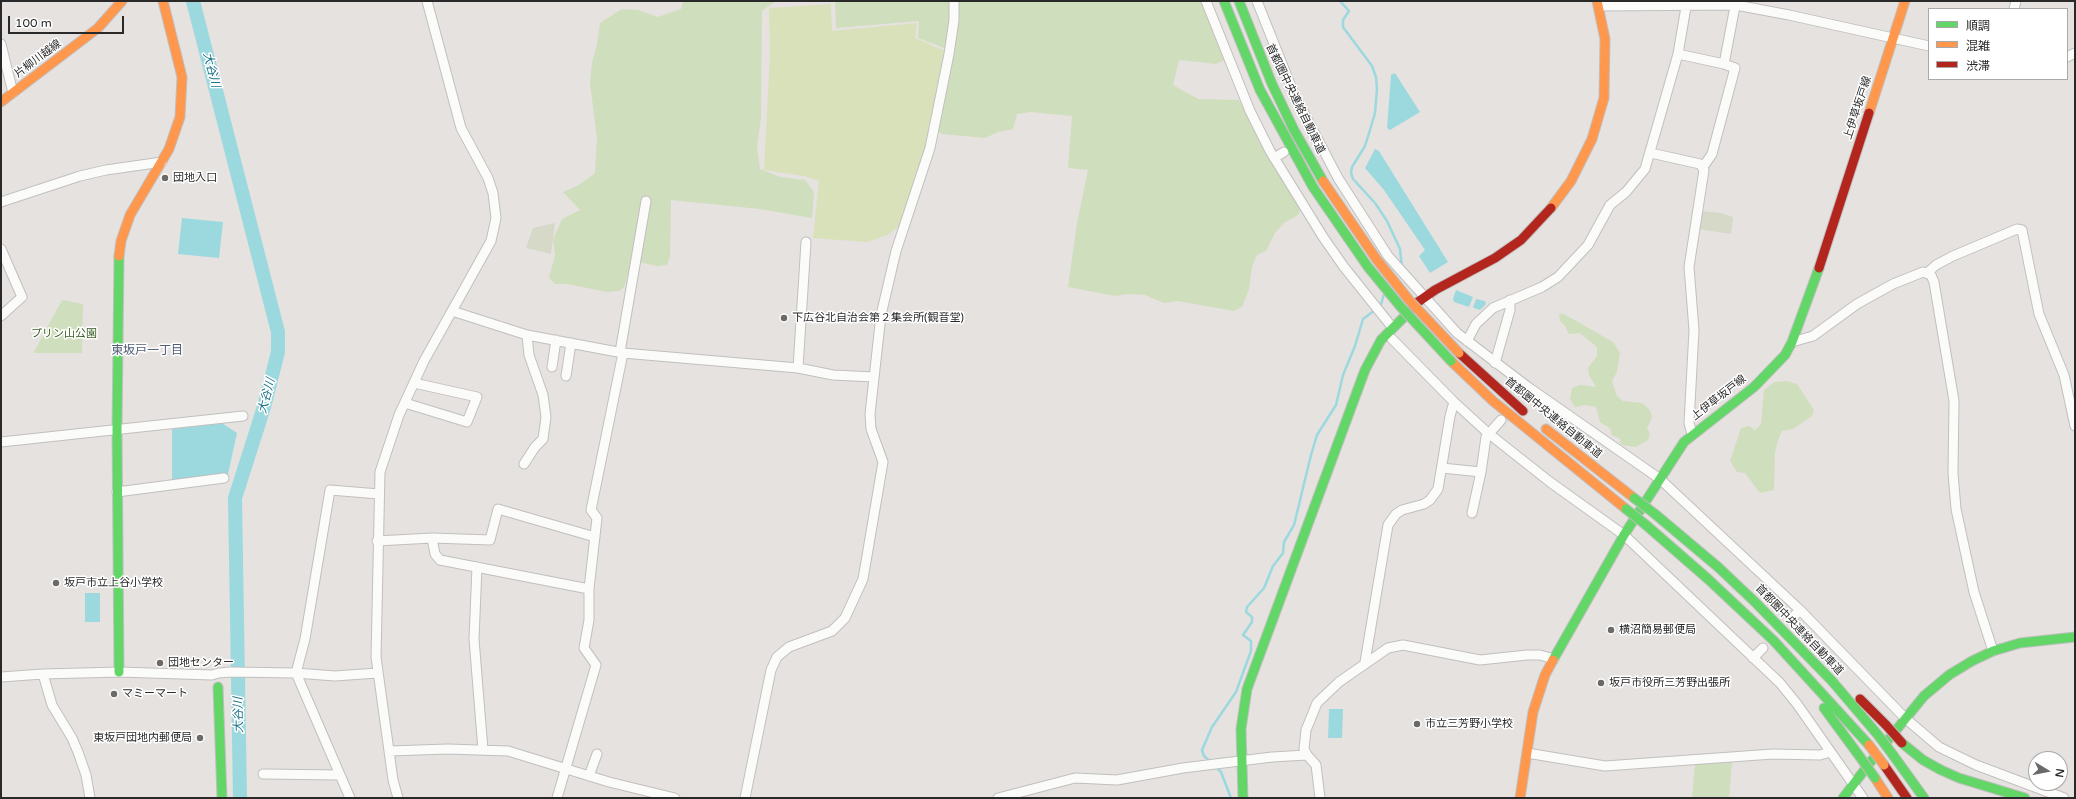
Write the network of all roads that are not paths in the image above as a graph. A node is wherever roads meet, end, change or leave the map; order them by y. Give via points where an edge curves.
1 (122, 1) edge
2 (163, 1) edge
3 (427, 1) edge
4 (954, 1) edge
5 (1206, 1) edge
6 (1224, 1) edge
7 (1239, 1) edge
8 (1257, 1) edge
9 (1905, 1) edge
10 (1736, 3) edge
11 (1598, 4) edge
12 (1687, 4) edge
13 (1893, 38) junction
14 (1, 44) edge
15 (1928, 46) edge
16 (1678, 54) junction
17 (1724, 64) junction
18 (14, 92) junction
19 (1, 102) edge
20 (1284, 152) dead end
21 (1651, 153) junction
22 (1274, 158) junction
23 (162, 162) junction
24 (1703, 167) junction
25 (646, 201) dead end
26 (1, 202) edge
27 (806, 242) dead end
28 (1, 249) edge
29 (1927, 273) junction
30 (1425, 299) junction
31 (1510, 300) junction
32 (452, 311) junction
33 (1, 316) edge
34 (1392, 327) junction
35 (527, 335) junction
36 (1392, 339) junction
37 (556, 340) junction
38 (1467, 341) junction
39 (1792, 342) junction
40 (571, 343) junction
41 (621, 352) junction
42 (1495, 363) junction
43 (552, 367) dead end
44 (798, 368) junction
45 (566, 376) dead end
46 (874, 377) junction
47 (414, 383) junction
48 (1528, 387) junction
49 (1522, 394) tunnel mouth
50 (1454, 402) junction
51 (405, 403) junction
52 (243, 416) dead end
53 (1500, 420) dead end
54 (2075, 426) edge
55 (117, 430) junction
56 (1488, 433) junction
57 (1692, 434) junction
58 (1, 442) edge
59 (1338, 446) junction
60 (524, 464) dead end
61 (1442, 468) junction
62 (1481, 472) junction
63 (224, 478) dead end
64 (1660, 479) junction
65 (117, 492) junction
66 (379, 494) junction
67 (1472, 513) dead end
68 (1624, 535) junction
69 (595, 537) junction
70 (432, 538) junction
71 (377, 541) junction
72 (477, 568) junction
73 (589, 589) junction
74 (1755, 602) junction
75 (1800, 610) junction
76 (1791, 619) dead end
77 (2075, 637) edge
78 (1774, 641) junction
79 (1763, 648) dead end
80 (1992, 651) junction
81 (1753, 658) junction
82 (1554, 659) junction
83 (1365, 662) junction
84 (119, 672) junction
85 (377, 673) junction
86 (42, 674) junction
87 (296, 674) junction
88 (212, 676) junction
89 (1, 677) edge
90 (218, 687) joint
91 (1905, 718) junction
92 (483, 750) junction
93 (389, 751) junction
94 (1830, 752) junction
95 (1528, 753) junction
96 (597, 754) dead end
97 (1307, 756) junction
98 (1242, 761) junction
99 (567, 769) junction
100 (263, 774) dead end
101 (340, 775) junction
102 (589, 776) junction
103 (1853, 785) junction
104 (90, 798) edge
105 (222, 798) edge
106 (350, 798) edge
107 (398, 798) edge
108 (557, 798) edge
109 (675, 798) edge
110 (745, 798) edge
111 (998, 798) edge
112 (1242, 798) edge
113 (1320, 798) edge
114 (1520, 798) edge
115 (1843, 798) edge
116 (1863, 798) edge
117 (1888, 798) edge
118 (1907, 798) edge
119 (1924, 798) edge
120 (2025, 798) edge
121 (2064, 798) edge

1 - 18 main road, 片柳川越線 via 92,32
2 - 23 main road via 180,66 182,92 178,127
3 - 32 street via 461,128 488,178 496,218 491,241
4 - 46 street via 954,20 940,103 930,148 888,277
5 - 22 street via 1250,111
6 - 78 main road, bridge via 1260,90 1313,187 1368,267 1400,306 1451,361 1493,401 1646,525
7 - 74 main road, 首都圏中央連絡自動車道, bridge via 1272,84 1294,130 1355,230 1409,300 1459,353 1501,392 1655,514
8 - 30 street via 1312,137 1372,234
9 - 13 main road, 上伊草坂戸線
10 - 12 street
10 - 13 street
10 - 17 street
11 - 12 street
11 - 30 main road via 1605,45 1604,98 1583,160 1559,198 1532,230 1505,252
12 - 16 street
13 - 15 street
13 - 39 main road, 上伊草坂戸線 via 1813,287
14 - 18 street
16 - 17 street
16 - 21 street
17 - 24 street via 1735,68 1712,154
18 - 19 main road, 片柳川越線
20 - 22 street
21 - 24 street via 1700,164
21 - 31 street via 1645,169 1610,205 1596,233 1579,256 1558,277 1542,287
22 - 34 street via 1322,238
23 - 26 street via 80,176
23 - 55 main road via 135,206 121,241 118,278
24 - 57 street via 1689,266 1694,330 1689,423
25 - 41 street
27 - 44 street
28 - 33 street via 22,297
29 - 39 street via 1917,273 1878,291 1813,336
29 - 54 street via 1953,256 2017,229 2022,230 2040,314 2064,375
29 - 80 street via 1932,275 1934,282 1951,376 1956,510 1974,592
30 - 34 main road
30 - 36 main road
30 - 38 street
31 - 38 street via 1501,303 1483,316
31 - 42 street via 1510,310
32 - 35 street
32 - 47 street
34 - 59 main road via 1375,348 1368,362
35 - 37 street
35 - 60 street via 529,355 543,395 546,417 543,439
36 - 50 street
36 - 59 main road via 1363,389
37 - 40 street
37 - 43 street
38 - 42 street
39 - 57 main road, 上伊草坂戸線 via 1785,355 1754,386
40 - 41 street
40 - 45 street
41 - 44 street
41 - 69 street via 591,510 597,518
42 - 48 street
44 - 46 street via 833,375
46 - 110 street via 871,429 883,462 863,578 845,618 832,631 789,647 777,657 771,670
47 - 51 street
47 - 51 street via 477,398 467,422
48 - 49 street
48 - 64 street
50 - 56 street
50 - 61 street
51 - 66 street via 380,472
52 - 55 street
53 - 56 street
55 - 58 street
55 - 65 main road
56 - 62 street
56 - 68 street
57 - 64 main road, 上伊草坂戸線
59 - 98 main road via 1251,678 1242,716
61 - 62 street
61 - 83 street via 1438,489 1430,500 1402,510 1388,525
62 - 67 street
63 - 65 street
64 - 68 main road, 上伊草坂戸線
64 - 75 street
65 - 84 main road
66 - 71 street
66 - 87 street via 330,490 305,639
68 - 81 street
68 - 82 main road, 上伊草坂戸線
69 - 70 street via 498,509 490,540
69 - 73 street
70 - 71 street
70 - 72 street via 435,554 440,560
71 - 85 street
72 - 73 street
72 - 92 street via 474,639
73 - 99 street via 589,620 584,648 596,665
74 - 119 main road, 首都圏中央連絡自動車道, bridge via 1832,681 1878,735
74 - 120 main road, bridge via 1902,743 1923,760 1959,778
75 - 76 street
75 - 91 street
77 - 80 main road via 2049,638
78 - 117 main road, bridge
78 - 118 main road, bridge via 1869,745
79 - 81 street
80 - 91 main road via 1949,675 1924,696
81 - 94 street via 1780,683
82 - 83 street via 1540,655 1473,659 1397,645
82 - 95 main road, 上伊草坂戸線 via 1545,675 1537,699
83 - 97 street via 1317,704 1306,730 1304,749
84 - 86 street
84 - 88 street
85 - 87 street via 335,676
85 - 93 street
86 - 89 street
86 - 104 street via 52,705 70,733 78,752
87 - 88 street via 230,672
87 - 101 street
88 - 90 street
90 - 105 main road
91 - 103 main road
91 - 121 street via 1939,747 1976,765
92 - 93 street
92 - 99 street via 508,751
93 - 107 street
94 - 95 street via 1820,755 1773,754 1605,766
94 - 103 street
95 - 114 main road, 上伊草坂戸線
96 - 102 street
97 - 98 street
97 - 113 street via 1316,765
98 - 111 street via 1117,780 1074,778
98 - 112 main road
99 - 102 street
99 - 108 street
100 - 101 street
101 - 106 street
102 - 109 street
103 - 115 main road
103 - 116 street

